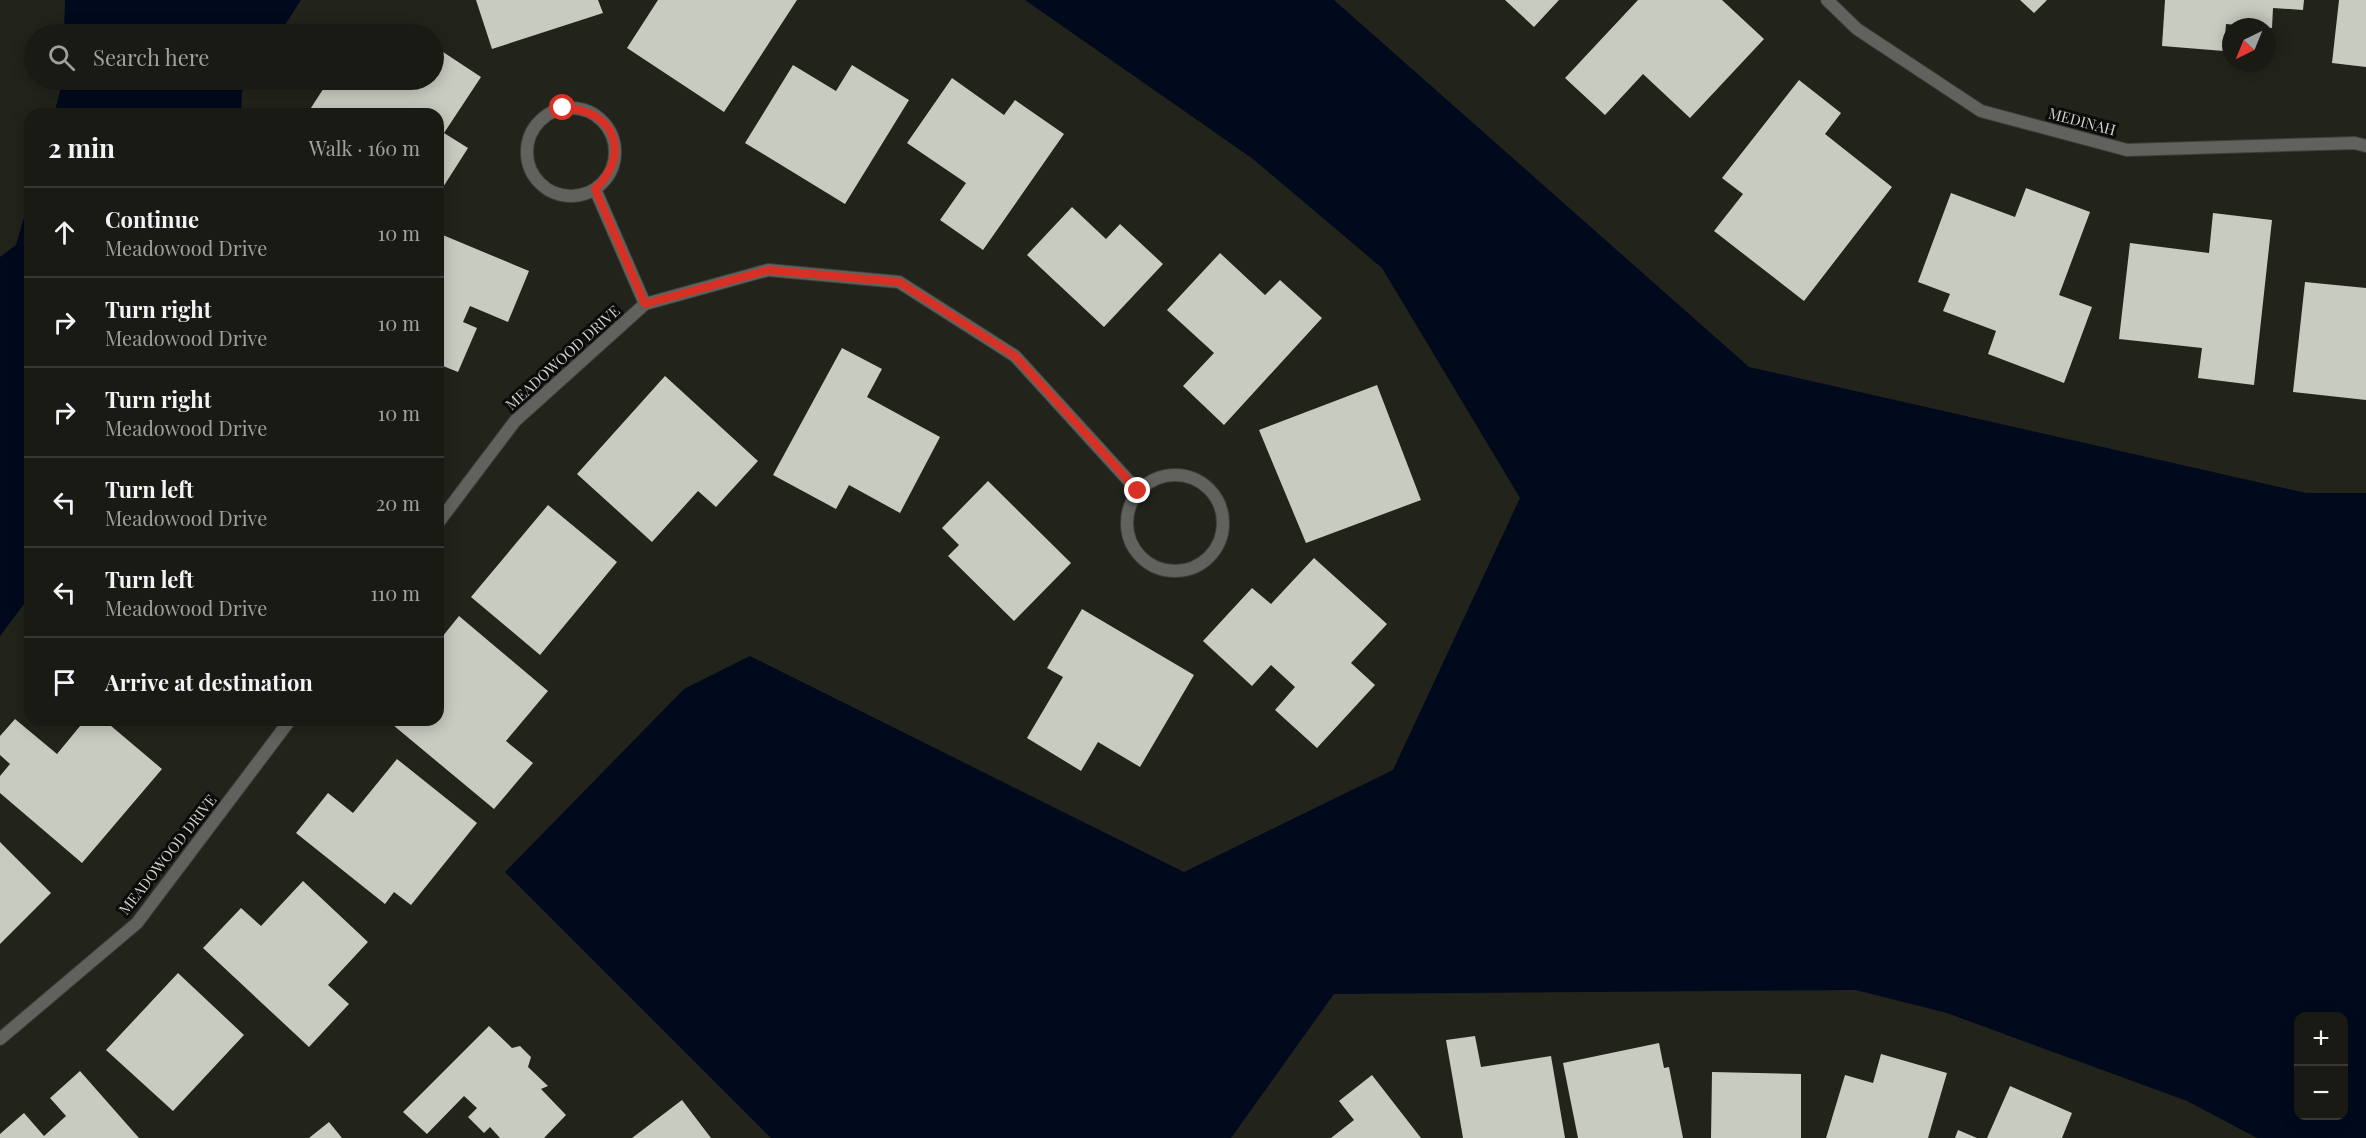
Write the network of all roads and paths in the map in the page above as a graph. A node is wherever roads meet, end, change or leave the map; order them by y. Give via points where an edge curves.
1 (1827, 0) edge
2 (2366, 146) edge
3 (595, 189) junction
4 (645, 304) junction
5 (1138, 491) junction
6 (444, 515) edge
7 (285, 726) edge
8 (0, 1039) edge

1 - 2 street, MEDINAH via 1857,29 1981,111 2127,150 2355,143
3 - 3 street via 608,177 615,162 615,144 609,128 597,115 580,108 563,108 547,114 527,141 527,159 533,175 545,188 561,195 579,196
3 - 4 street
4 - 5 street, MEADOWOOD DRIVE via 768,270 899,282 1015,356
4 - 6 street, MEADOWOOD DRIVE via 515,421
5 - 5 street via 1129,507 1126,526 1131,544 1143,559 1159,569 1178,571 1197,567 1212,555 1221,539 1223,520 1218,502 1207,486 1191,477 1172,474 1154,479
7 - 8 street, MEADOWOOD DRIVE via 136,923

